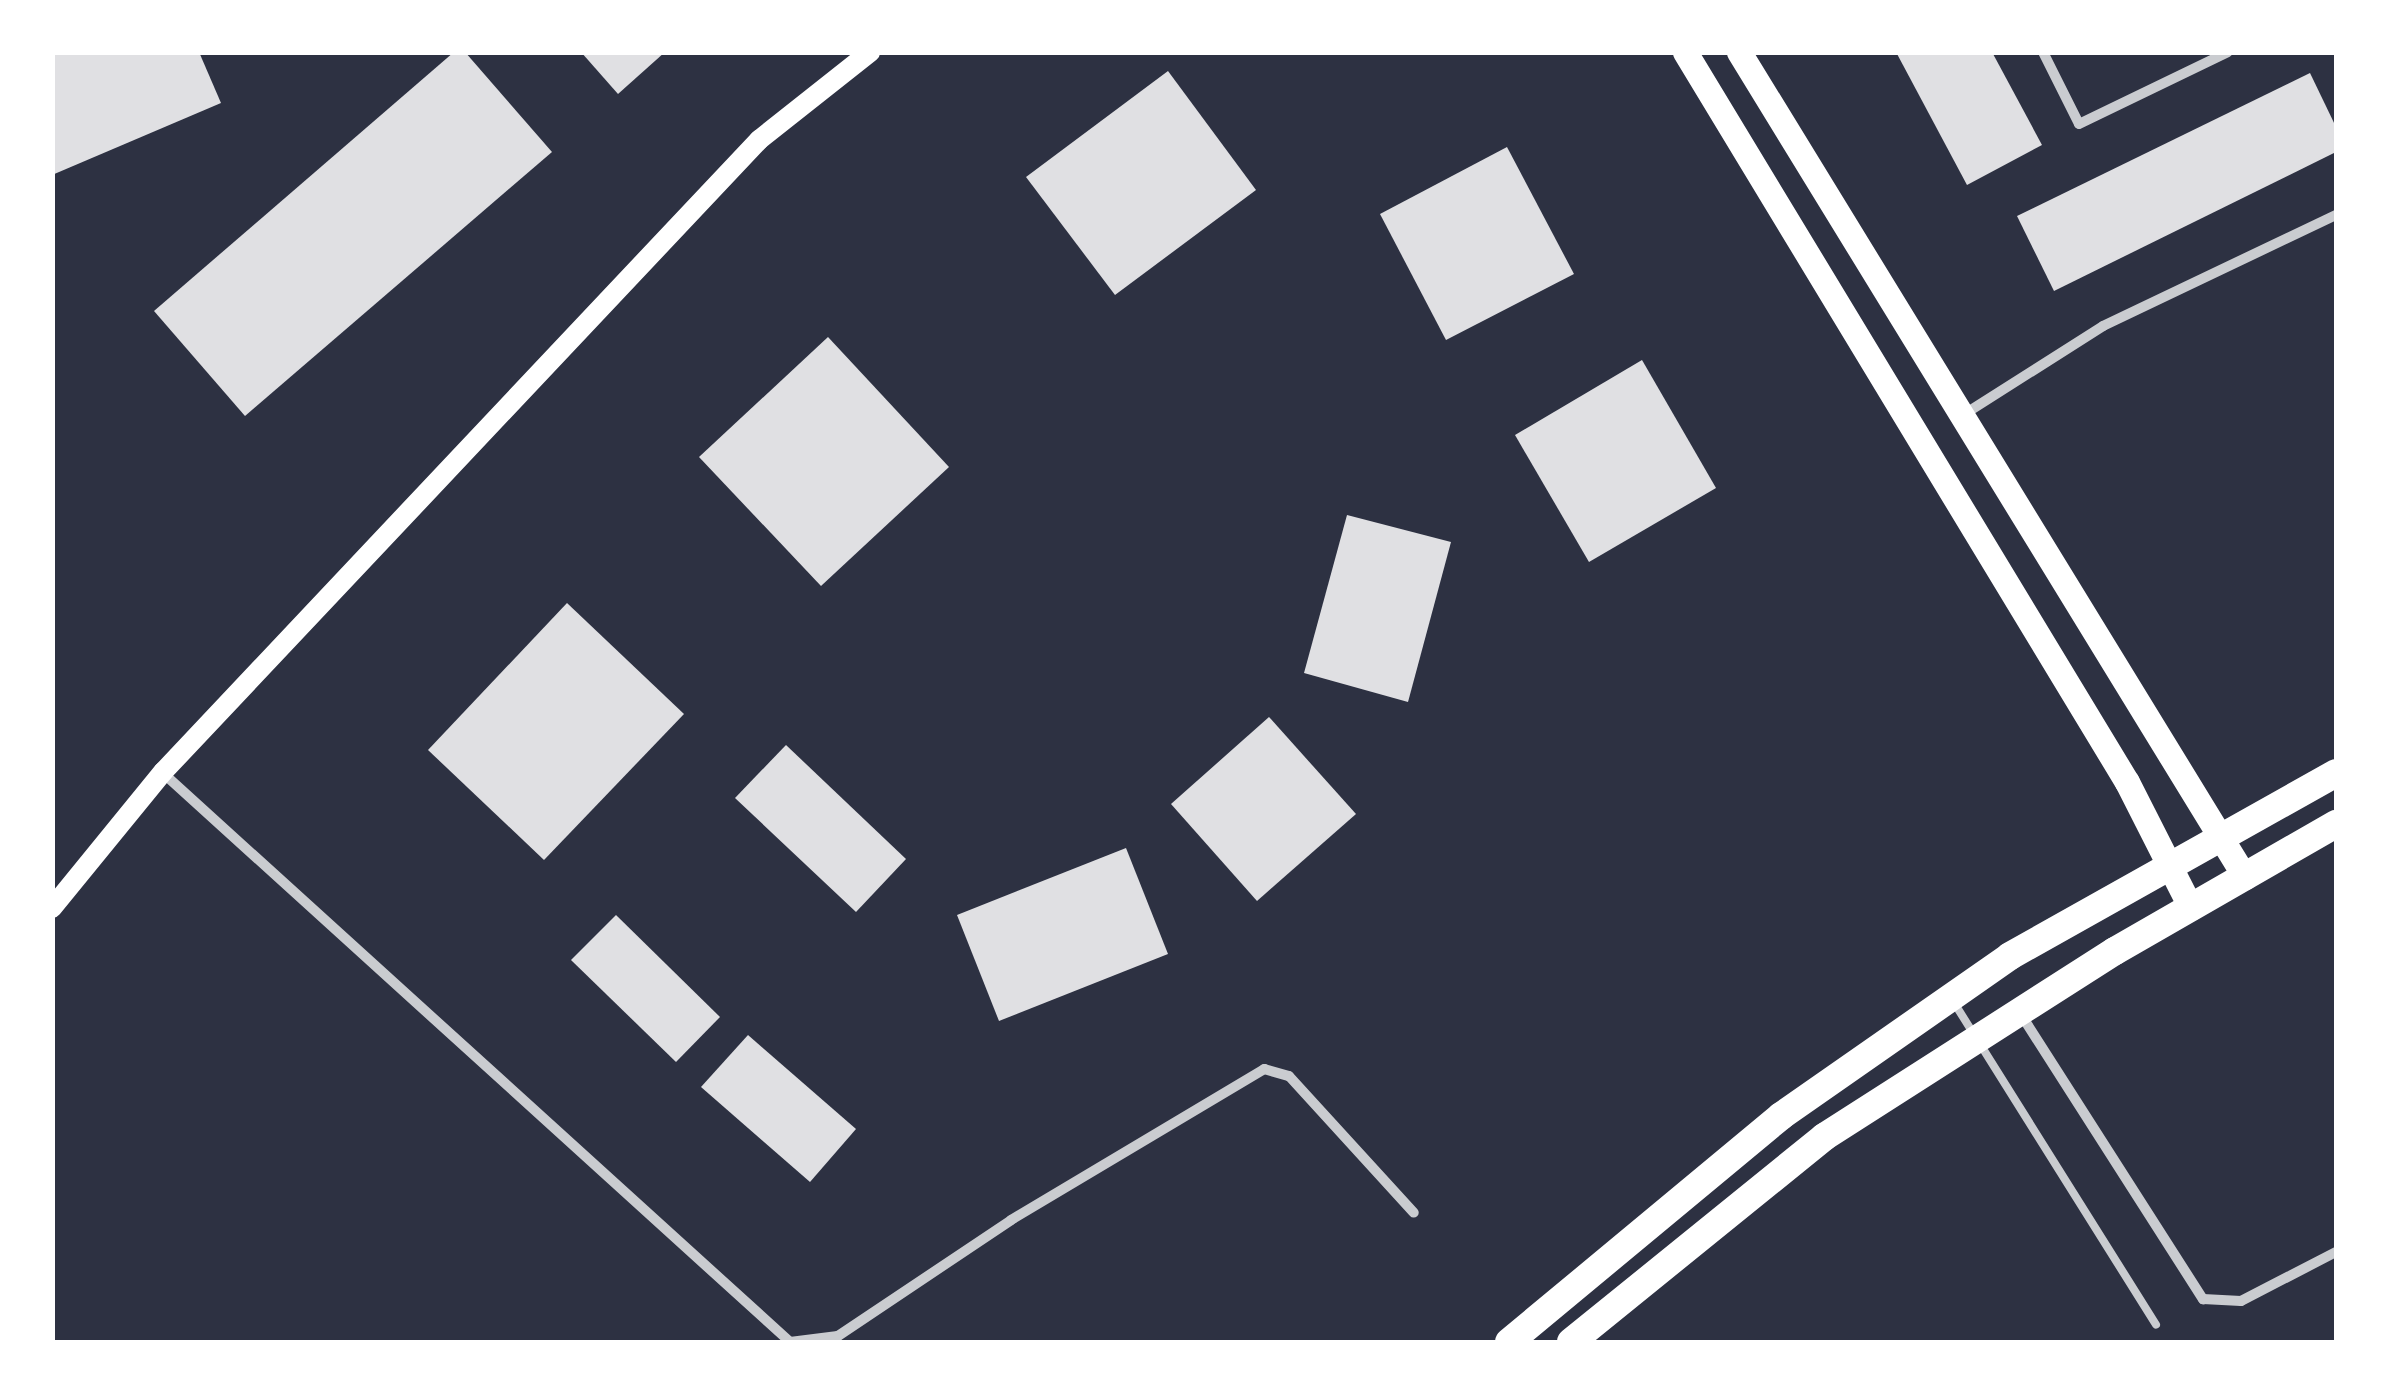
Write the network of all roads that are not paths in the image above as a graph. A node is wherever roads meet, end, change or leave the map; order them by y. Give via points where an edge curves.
1 (870, 52) edge
2 (1685, 52) edge
3 (1739, 52) edge
4 (2043, 52) edge
5 (2228, 52) edge
6 (2336, 215) edge
7 (1962, 416) junction
8 (162, 772) junction
9 (2336, 774) edge
10 (2336, 824) edge
11 (2221, 837) junction
12 (2172, 865) junction
13 (2245, 877) junction
14 (52, 908) edge
15 (2191, 908) junction
16 (1950, 997) junction
17 (2019, 1012) junction
18 (1976, 1040) junction
19 (1414, 1213) dead end
20 (2336, 1252) edge
21 (2156, 1325) dead end
22 (790, 1342) edge
23 (1509, 1342) edge
24 (1570, 1342) edge

1 - 8 main road via 759,140
2 - 12 main road
3 - 7 main road
4 - 5 street via 2079,124
6 - 7 street via 2103,326
7 - 11 main road
8 - 14 main road
8 - 22 street
9 - 11 highway
10 - 13 highway
11 - 12 highway
11 - 13 main road
12 - 15 main road
12 - 16 highway
13 - 15 highway
15 - 17 highway
16 - 18 lane
16 - 23 highway via 1781,1116
17 - 18 highway
17 - 20 street via 2203,1299 2241,1301
18 - 21 lane
18 - 24 highway via 1824,1137
19 - 22 street via 1290,1076 1264,1068 1011,1220 838,1336

